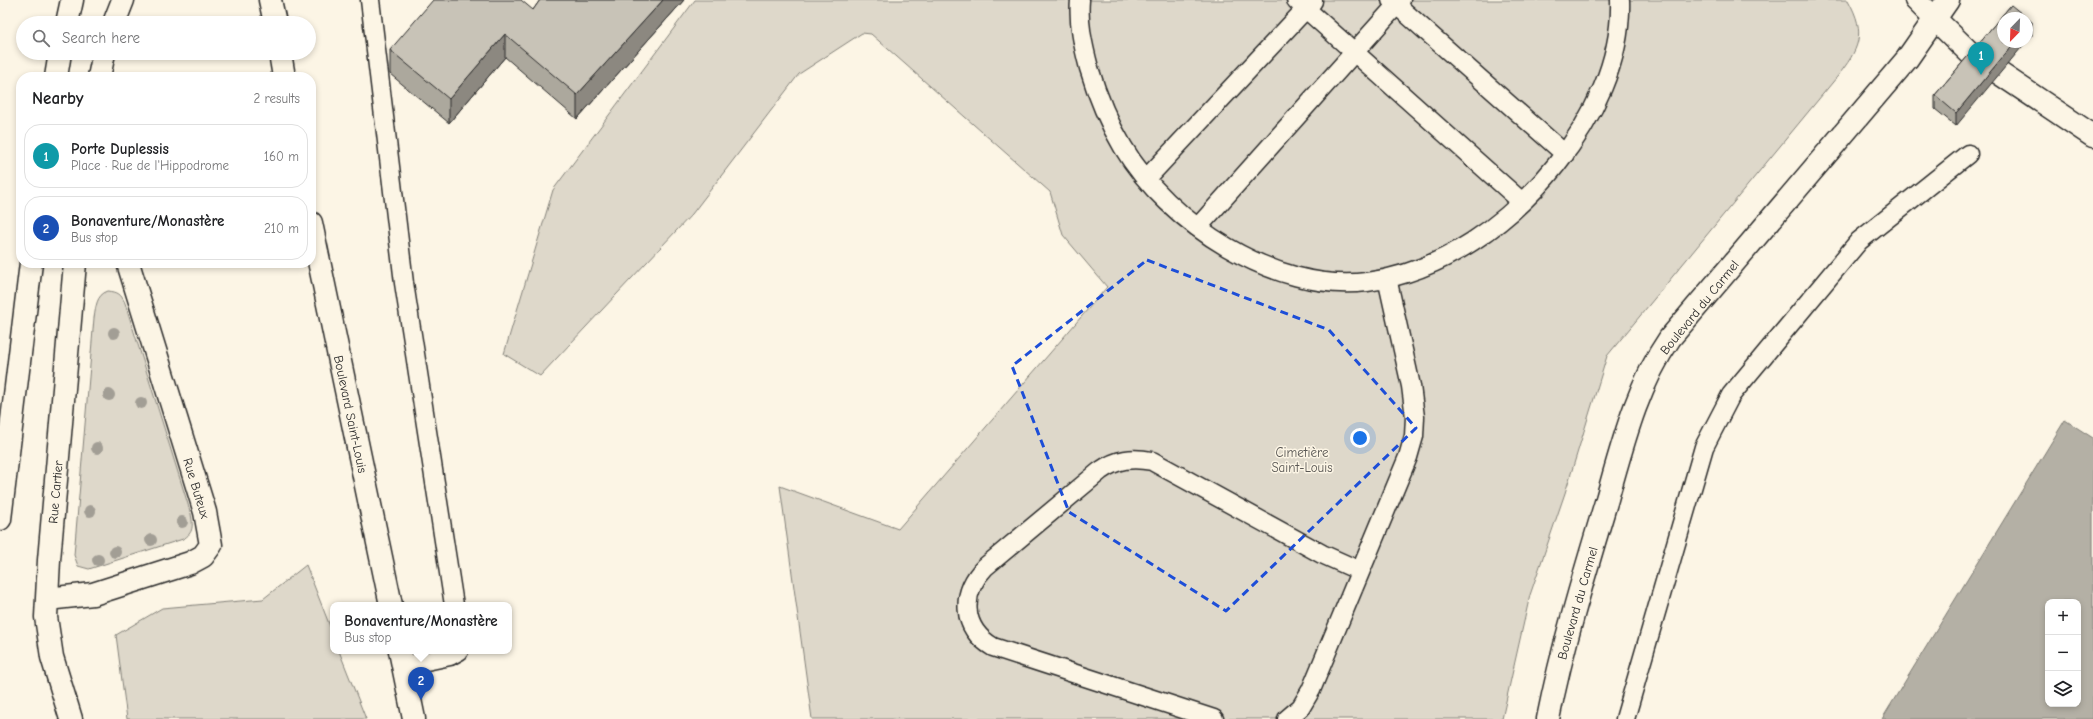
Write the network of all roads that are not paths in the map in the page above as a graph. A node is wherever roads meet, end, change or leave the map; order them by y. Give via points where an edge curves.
1 (72, 0) edge
2 (123, 0) edge
3 (270, 0) edge
4 (370, 0) edge
5 (1080, 0) edge
6 (1620, 0) edge
7 (1916, 0) edge
8 (1948, 0) edge
9 (1396, 2) edge
10 (1305, 3) edge
11 (69, 16) edge
12 (117, 16) edge
13 (273, 16) edge
14 (1935, 19) junction
15 (1353, 53) junction
16 (59, 60) edge
17 (103, 60) edge
18 (281, 60) edge
19 (57, 72) edge
20 (100, 72) edge
21 (283, 72) edge
22 (2093, 136) edge
23 (1565, 154) junction
24 (1968, 154) dead end
25 (1147, 178) junction
26 (1522, 202) junction
27 (1198, 227) junction
28 (316, 247) edge
29 (29, 268) edge
30 (75, 268) edge
31 (130, 268) edge
32 (1388, 278) junction
33 (0, 519) edge
34 (1360, 571) junction
35 (47, 600) junction
36 (390, 602) edge
37 (454, 602) edge
38 (454, 654) edge
39 (402, 659) edge
40 (1292, 718) edge
41 (71, 719) edge
42 (414, 719) edge
43 (1214, 719) edge
44 (1548, 719) edge
45 (1625, 719) edge

1 - 11 main road
2 - 12 main road
3 - 13 main road
4 - 37 lane via 404,283
5 - 25 lane via 1079,16 1084,49 1094,83 1123,147
6 - 23 lane via 1617,38 1610,68 1586,124
7 - 14 main road
8 - 14 main road, Boulevard du Carmel
9 - 15 lane
9 - 23 lane
10 - 15 lane
10 - 25 lane
14 - 22 main road via 1972,55
14 - 44 main road, Boulevard du Carmel via 1902,65 1670,338 1653,366 1640,392 1629,424 1570,619
15 - 26 lane
15 - 27 lane
16 - 19 main road
17 - 20 main road
18 - 21 main road
23 - 26 lane
24 - 45 lane via 1859,241 1731,395 1704,448
25 - 27 lane via 1177,210
26 - 32 lane via 1479,237 1452,254 1424,267
27 - 32 lane via 1222,244 1280,271 1337,283
28 - 36 main road, Boulevard Saint-Louis
29 - 33 main road
30 - 35 main road, Rue Cartier
31 - 35 main road, Rue Buteux via 205,512 211,545 203,556 190,563 93,594
32 - 34 lane via 1412,386 1414,436
34 - 40 lane via 1307,699
34 - 43 lane via 1322,554 1152,462 1134,458 1116,462 1100,471 985,567 973,582 968,600 970,619 978,635 993,647
35 - 41 main road, Rue Cartier via 50,647
38 - 39 lane
39 - 42 main road

